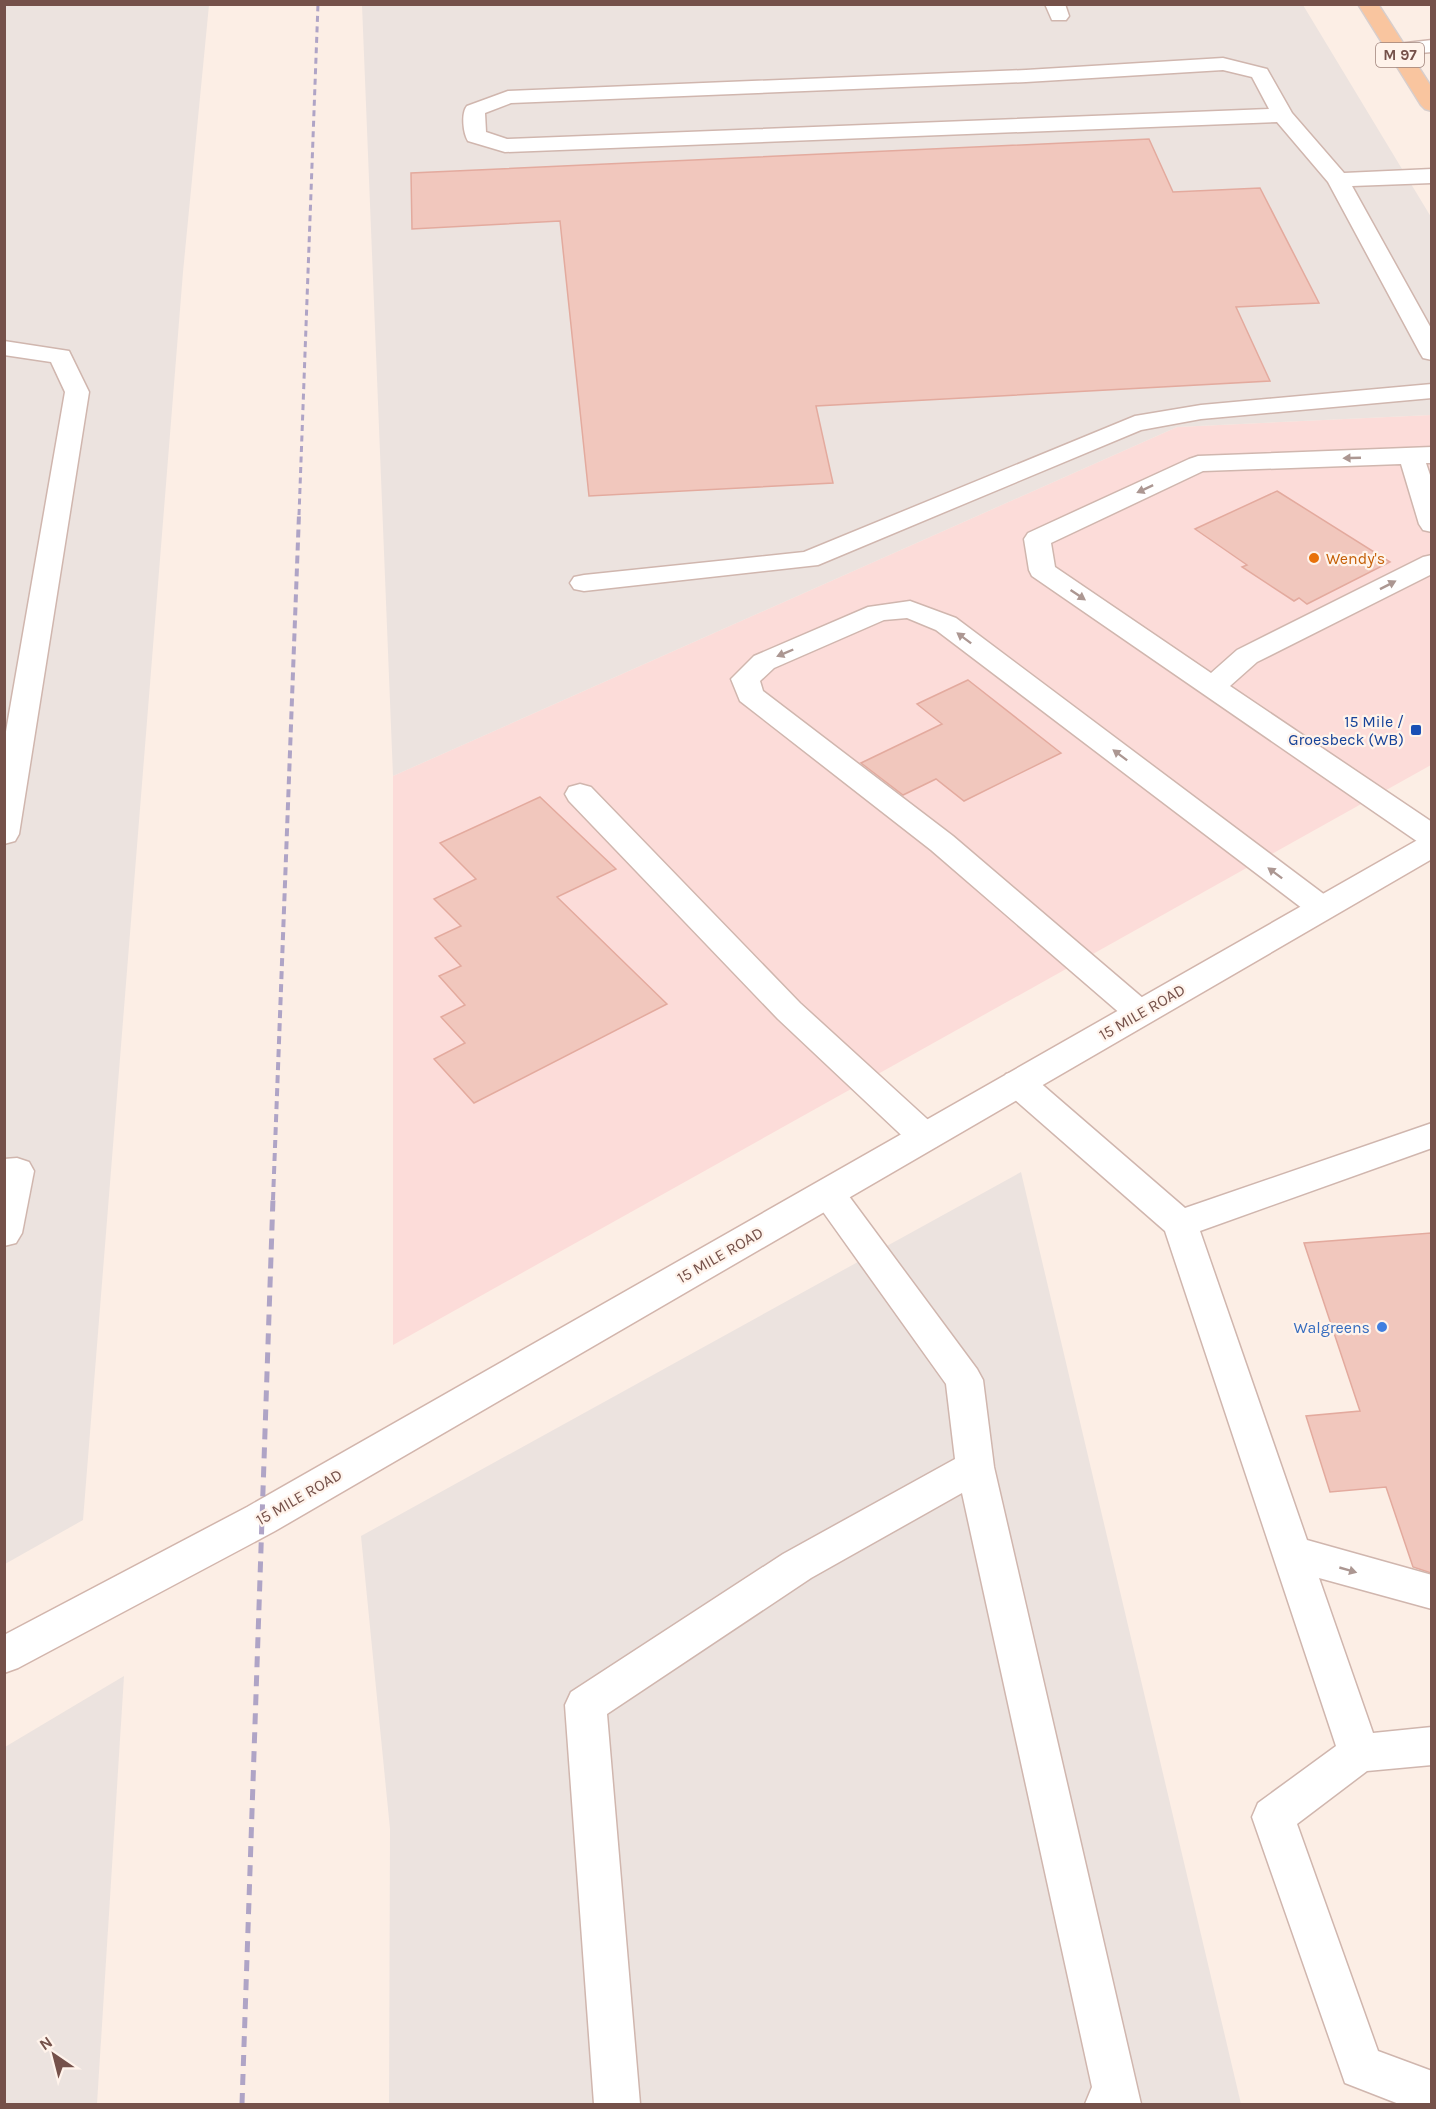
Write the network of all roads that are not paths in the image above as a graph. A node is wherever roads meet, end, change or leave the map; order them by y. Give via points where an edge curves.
1 (1368, 4) edge
2 (1431, 46) edge
3 (1396, 49) junction
4 (1431, 105) edge
5 (1283, 115) junction
6 (1431, 176) edge
7 (1338, 180) junction
8 (4, 348) edge
9 (1431, 353) edge
10 (1431, 391) edge
11 (1421, 456) edge
12 (1431, 524) edge
13 (1431, 563) edge
14 (584, 583) dead end
15 (1212, 686) junction
16 (580, 795) dead end
17 (4, 834) edge
18 (1431, 837) edge
19 (1431, 845) edge
20 (1322, 908) junction
21 (1140, 1013) junction
22 (1018, 1083) junction
23 (926, 1137) junction
24 (1428, 1138) edge
25 (4, 1172) edge
26 (828, 1193) junction
27 (1180, 1224) junction
28 (4, 1233) edge
29 (975, 1467) junction
30 (1292, 1553) junction
31 (1431, 1592) edge
32 (4, 1655) edge
33 (1431, 1746) edge
34 (1359, 1753) junction
35 (1431, 2094) edge
36 (617, 2104) edge
37 (1116, 2104) edge

1 - 3 main road, M 97
2 - 3 main road
3 - 4 main road, M 97
5 - 5 main road via 1260,73 1223,64 508,97 474,110 476,136 506,146
5 - 7 main road
6 - 7 main road
7 - 9 main road
8 - 17 main road via 60,356 76,392
10 - 14 main road via 1201,412 1135,424 809,559
11 - 12 main road
11 -> 15 main road via 1198,464 1037,540 1042,570
15 -> 13 main road via 1247,656
15 - 18 main road
16 - 23 main road via 789,1011
19 - 20 main road, 15 MILE ROAD
20 - 21 main road, 15 MILE ROAD
20 -> 21 main road via 946,624 910,609 868,617 764,662 745,679 750,695 942,843
21 - 22 main road, 15 MILE ROAD
22 - 23 main road, 15 MILE ROAD
22 - 27 main road
23 - 26 main road, 15 MILE ROAD
24 - 27 main road
25 - 28 main road via 17,1171
26 - 29 main road via 964,1380
26 - 32 main road, 15 MILE ROAD via 261,1519
27 - 30 main road
29 - 36 main road via 797,1566 586,1706
29 - 37 main road
30 -> 31 main road
30 - 34 main road
33 - 34 main road
34 - 35 main road via 1273,1817 1361,2067

